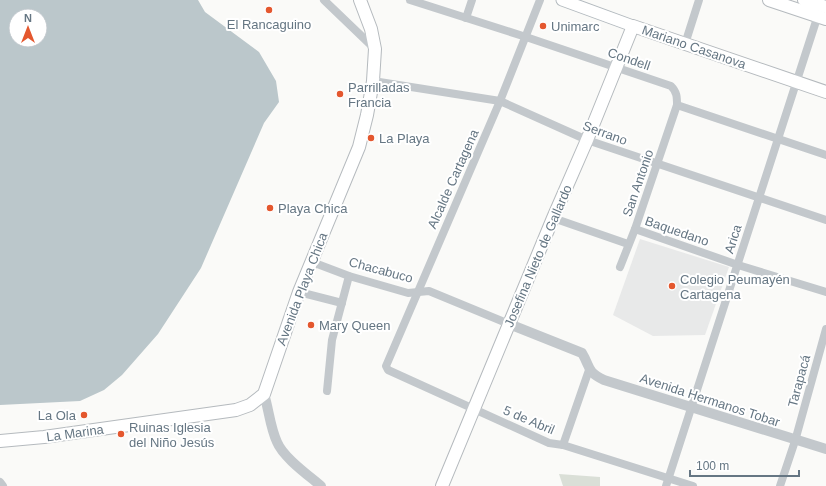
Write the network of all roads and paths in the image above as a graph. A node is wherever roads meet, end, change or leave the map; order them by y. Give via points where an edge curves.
1 (324, 0) edge
2 (360, 0) edge
3 (412, 0) edge
4 (472, 0) edge
5 (540, 0) edge
6 (562, 0) edge
7 (699, 0) edge
8 (769, 0) edge
9 (804, 0) edge
10 (582, 3) edge
11 (823, 10) edge
12 (466, 18) junction
13 (632, 26) junction
14 (526, 37) junction
15 (685, 44) junction
16 (375, 49) junction
17 (616, 67) junction
18 (373, 81) junction
19 (797, 82) junction
20 (826, 92) edge
21 (500, 101) junction
22 (677, 105) junction
23 (779, 139) junction
24 (587, 140) junction
25 (826, 155) edge
26 (657, 164) junction
27 (760, 198) junction
28 (553, 218) junction
29 (826, 220) edge
30 (634, 229) junction
31 (628, 244) junction
32 (312, 262) junction
33 (738, 265) junction
34 (620, 267) dead end
35 (349, 276) junction
36 (299, 292) junction
37 (417, 292) junction
38 (826, 292) edge
39 (342, 303) junction
40 (509, 324) junction
41 (826, 329) edge
42 (386, 366) joint
43 (589, 370) junction
44 (327, 391) dead end
45 (264, 394) junction
46 (691, 408) junction
47 (474, 410) junction
48 (0, 441) edge
49 (795, 441) junction
50 (563, 445) junction
51 (826, 450) edge
52 (0, 482) edge
53 (668, 482) edge
54 (3, 486) edge
55 (321, 486) edge
56 (442, 486) edge
57 (693, 486) edge
58 (780, 486) edge

1 - 16 street
2 - 16 main road, Avenida Playa Chica via 371,29
3 - 12 street, Condell
4 - 12 street
5 - 14 street, Alcalde Cartagena
6 - 10 main road, Mariano Casanova
7 - 15 street
8 - 11 main road
9 - 11 main road
10 - 13 main road, Mariano Casanova
11 - 19 street, Arica
12 - 14 street, Condell
13 - 15 main road, Mariano Casanova
13 - 17 main road, Josefina Nieto de Gallardo
14 - 17 street, Condell
14 - 21 street, Alcalde Cartagena
15 - 19 main road, Mariano Casanova
16 - 18 main road, Avenida Playa Chica
17 - 22 street, Condell via 671,86 676,92
17 - 24 main road, Josefina Nieto de Gallardo
18 - 21 street, Serrano
18 - 32 main road, Avenida Playa Chica via 359,147
19 - 20 main road, Mariano Casanova
19 - 23 street, Arica
21 - 24 street, Serrano
21 - 37 street, Alcalde Cartagena
22 - 23 street
22 - 26 street, San Antonio
23 - 25 street
23 - 27 street, Arica
24 - 26 street, Serrano
24 - 28 main road, Josefina Nieto de Gallardo
26 - 27 street, Serrano
26 - 30 street, San Antonio
27 - 29 street, Serrano
27 - 33 street, Arica
28 - 31 street
28 - 40 main road, Josefina Nieto de Gallardo
30 - 31 street, San Antonio
30 - 33 street, Baquedano
31 - 34 street, San Antonio
32 - 35 street, Chacabuco
32 - 36 main road, Avenida Playa Chica
33 - 38 street, Baquedano
33 - 46 street, Arica
35 - 37 street, Chacabuco via 408,294
35 - 39 street
36 - 39 street
36 - 45 main road, Avenida Playa Chica
37 - 40 street, Chacabuco via 429,291
37 - 42 street, Alcalde Cartagena
39 - 44 street via 332,340
40 - 43 street, Chacabuco via 582,353
40 - 47 main road, Josefina Nieto de Gallardo
41 - 49 street, Tarapacá
42 - 47 street, 5 de Abril via 388,370
43 - 46 street, Avenida Hermanos Tobar via 604,380
43 - 50 street
45 - 48 main road, La Marina via 250,405 236,410
45 - 55 street via 272,430 282,452
46 - 49 street, Avenida Hermanos Tobar
46 - 53 street, Arica
47 - 50 street, 5 de Abril via 549,443
47 - 56 main road, Josefina Nieto de Gallardo
49 - 51 street, Avenida Hermanos Tobar
49 - 58 street, Tarapacá
50 - 53 street, 5 de Abril
52 - 54 street
53 - 57 street, 5 de Abril

